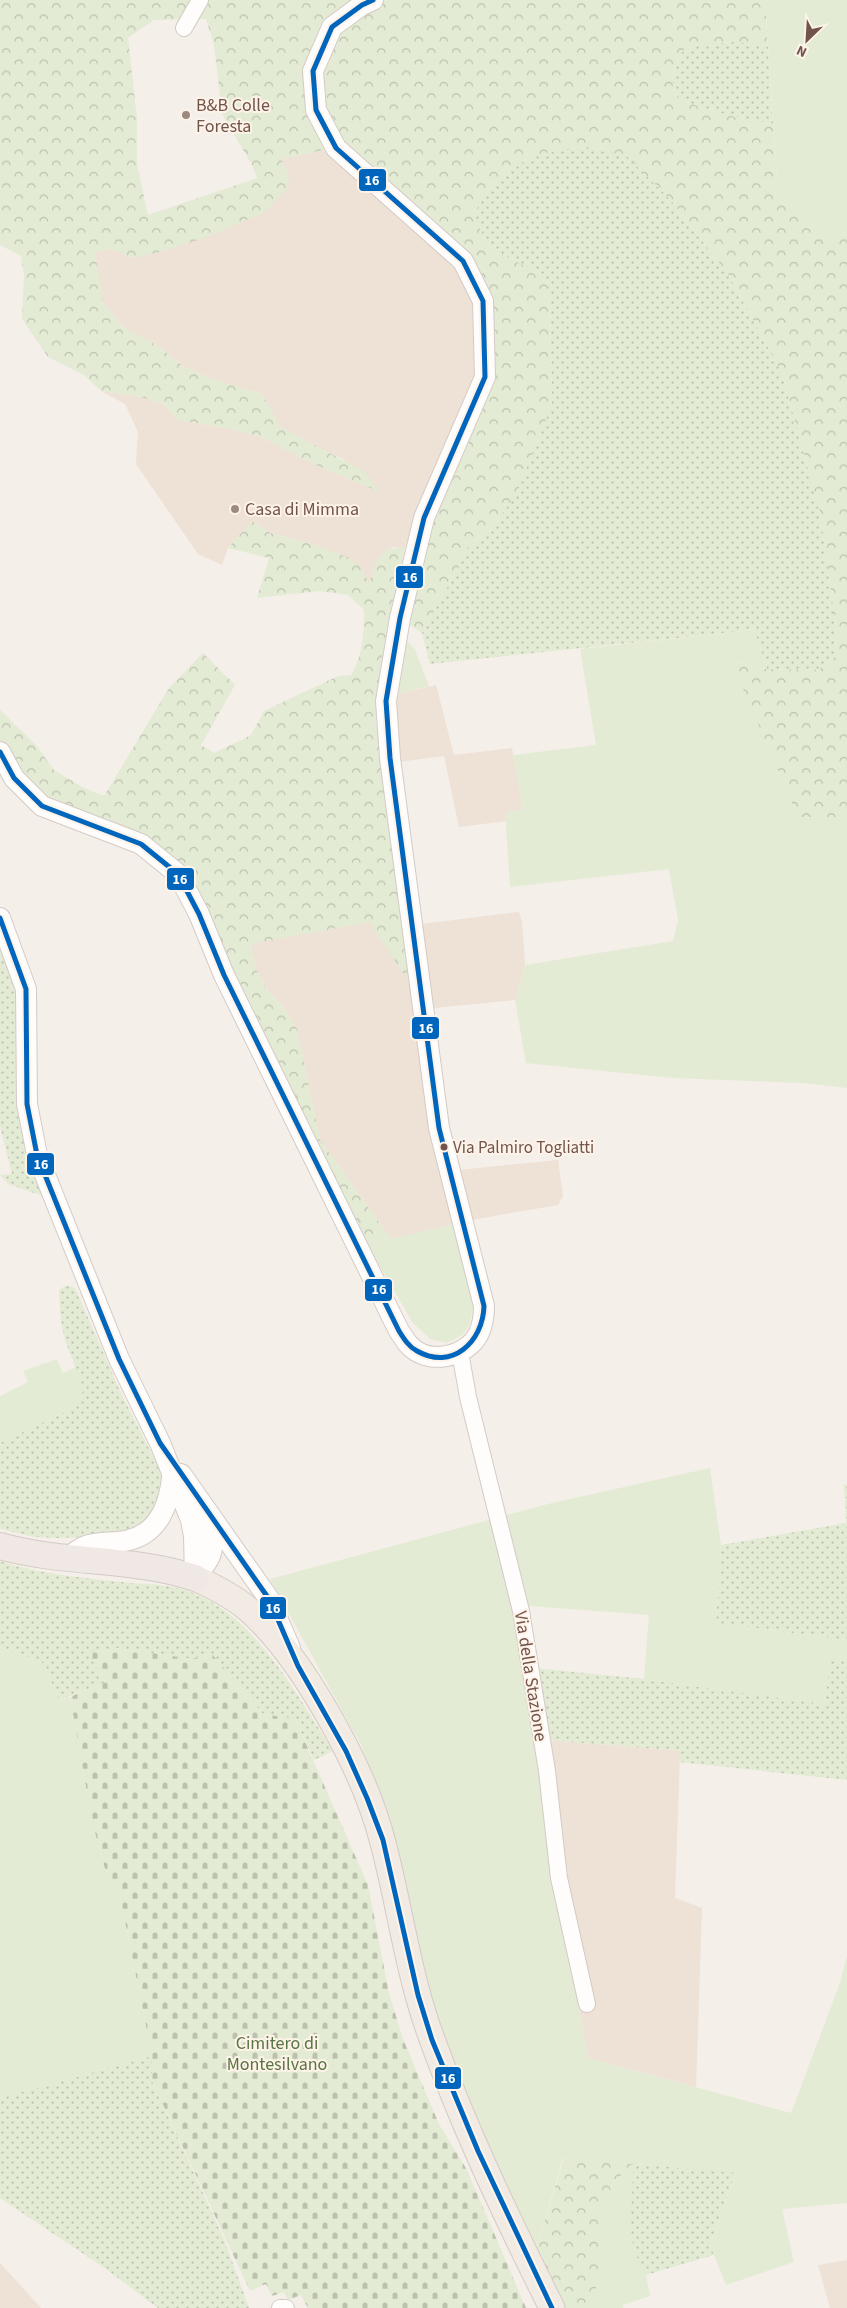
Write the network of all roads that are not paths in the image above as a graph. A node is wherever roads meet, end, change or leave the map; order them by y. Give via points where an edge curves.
1 (200, 0) edge
2 (373, 0) edge
3 (184, 28) dead end
4 (0, 752) edge
5 (0, 918) edge
6 (460, 1352) junction
7 (160, 1443) junction
8 (172, 1478) junction
9 (191, 1489) junction
10 (0, 1546) edge
11 (67, 1558) junction
12 (195, 1578) junction
13 (298, 1666) junction
14 (588, 2004) dead end
15 (280, 2308) edge
16 (286, 2308) edge
17 (552, 2308) edge

1 - 3 street
2 - 6 street via 362,4 332,28 313,71 316,110 336,148 463,261 483,301 485,378 424,518 406,586 386,701 390,758 439,1128 484,1306 484,1320 478,1334
4 - 6 street via 14,778 42,806 141,844 178,874 199,914 224,975 400,1331 409,1346 420,1353 441,1357
5 - 7 street via 26,989 27,1104 37,1155 120,1359
6 - 14 street, Via della Stazione via 468,1397 521,1611 547,1771 560,1878
7 - 8 street
7 - 9 street
8 - 11 street via 165,1508 148,1530 128,1541 84,1547
8 - 12 street via 191,1520
9 - 12 street via 214,1546
9 - 13 street via 269,1599
10 - 11 highway
11 - 12 highway via 161,1570
12 - 13 main road via 217,1588 249,1610
13 - 17 main road via 346,1751 367,1798 382,1840 418,1995 432,2040 478,2151
15 - 16 street

